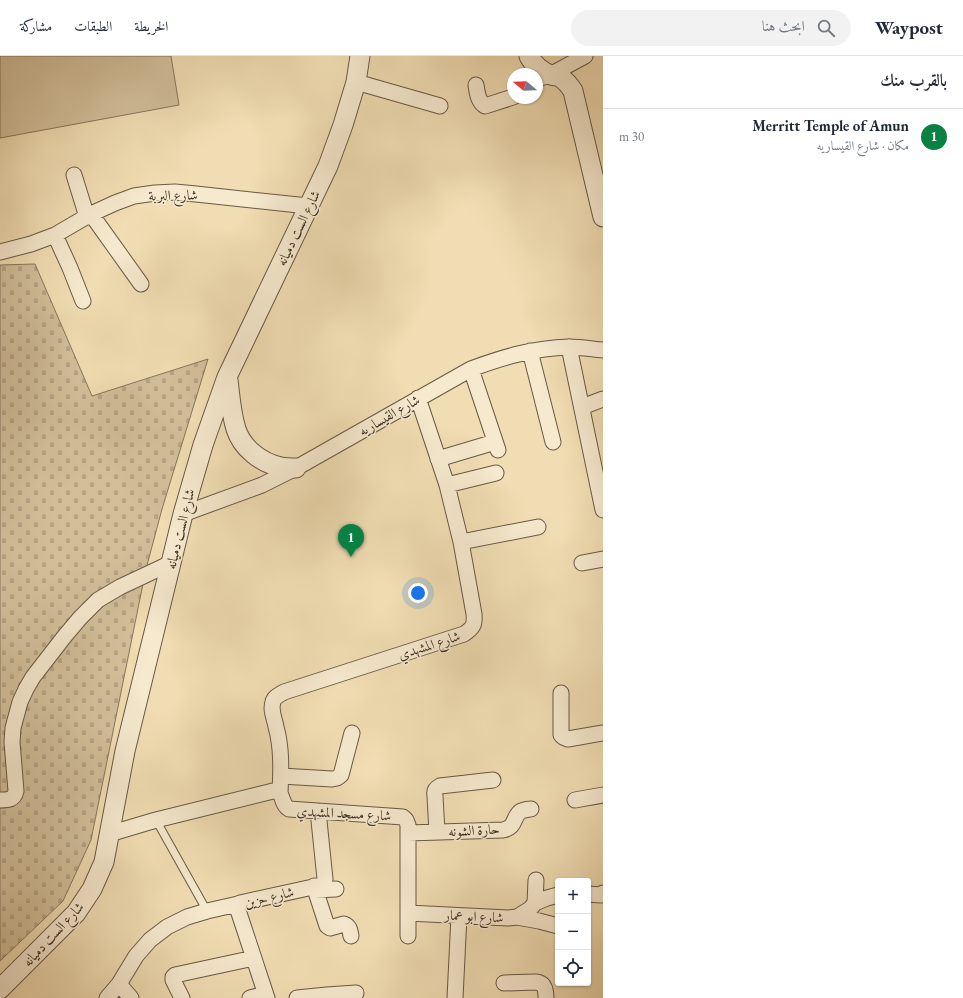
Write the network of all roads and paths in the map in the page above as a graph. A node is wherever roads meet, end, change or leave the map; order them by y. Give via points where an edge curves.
1 (360, 56) edge
2 (529, 56) edge
3 (585, 56) edge
4 (538, 68) edge
5 (543, 77) edge
6 (356, 82) junction
7 (476, 85) dead end
8 (507, 99) edge
9 (440, 106) dead end
10 (74, 175) dead end
11 (308, 206) junction
12 (89, 215) junction
13 (603, 217) edge
14 (55, 235) junction
15 (0, 252) edge
16 (141, 284) dead end
17 (83, 301) dead end
18 (569, 347) junction
19 (603, 350) edge
20 (530, 351) junction
21 (471, 369) junction
22 (227, 377) junction
23 (418, 398) junction
24 (603, 399) edge
25 (582, 407) junction
26 (553, 442) dead end
27 (596, 444) edge
28 (438, 459) junction
29 (296, 468) junction
30 (496, 473) dead end
31 (447, 485) junction
32 (603, 510) edge
33 (183, 514) junction
34 (538, 527) dead end
35 (461, 542) junction
36 (603, 560) edge
37 (171, 563) junction
38 (582, 563) dead end
39 (561, 693) dead end
40 (603, 733) edge
41 (352, 734) dead end
42 (281, 776) junction
43 (493, 780) dead end
44 (280, 793) junction
45 (603, 795) edge
46 (0, 800) edge
47 (575, 800) dead end
48 (531, 809) dead end
49 (318, 811) junction
50 (156, 820) junction
51 (437, 832) junction
52 (408, 833) junction
53 (109, 834) junction
54 (536, 880) dead end
55 (314, 888) junction
56 (336, 889) dead end
57 (603, 893) edge
58 (591, 894) edge
59 (555, 895) edge
60 (535, 903) junction
61 (238, 904) junction
62 (207, 911) junction
63 (408, 913) junction
64 (459, 916) junction
65 (517, 916) junction
66 (555, 925) edge
67 (351, 936) dead end
68 (408, 936) dead end
69 (254, 958) junction
70 (504, 983) dead end
71 (119, 984) junction
72 (0, 989) edge
73 (356, 993) dead end
74 (266, 996) edge
75 (107, 998) edge
76 (131, 998) edge
77 (182, 998) edge
78 (250, 998) edge
79 (297, 998) edge
80 (455, 998) edge
81 (546, 998) edge

1 - 6 street, شارع الست دميانه
2 - 4 street
3 - 5 street
5 - 13 street via 560,77 573,91
6 - 9 street
6 - 11 street, شارع الست دميانه via 328,166
7 - 8 street via 482,105
10 - 12 street
11 - 12 street, شارع البربة via 175,192 134,196
11 - 22 street, شارع الست دميانه
12 - 14 street, شارع البربة
12 - 16 street
14 - 15 street, شارع البربة
14 - 17 street
18 - 19 street, شارع القيساريه
18 - 20 street, شارع القيساريه
18 - 25 street
20 - 21 street, شارع القيساريه via 500,358
20 - 26 street
21 - 23 street, شارع القيساريه
21 - 28 street via 497,446
22 - 29 street via 234,423 244,444 254,455 267,463
22 - 33 street, شارع الست دميانه via 203,445
23 - 28 street, شارع المشهدي
23 - 29 street, شارع القيساريه
24 - 25 street
25 - 27 street
27 - 32 street
28 - 31 street, شارع المشهدي
29 - 33 street, شارع القيساريه via 262,485
30 - 31 street
31 - 35 street, شارع المشهدي
33 - 37 street, شارع الست دميانه
34 - 35 street
35 - 42 street, شارع المشهدي via 475,622 471,629 464,634 276,696 272,703 272,711 278,732
36 - 38 street
37 - 46 street via 98,600 68,632 33,677 20,702 13,728 15,796
37 - 53 street, شارع الست دميانه via 125,751
39 - 40 street via 563,737 568,739
41 - 42 street via 341,775 337,778
42 - 44 street, شارع المشهدي
43 - 51 street via 436,788 434,792
44 - 49 street, شارع مسجد المشهدي via 285,807 289,809
44 - 50 street, شارع مسجد المشهدي via 273,791
45 - 47 street
48 - 51 street, حارة الشونه via 517,814 513,825 508,829
49 - 52 street, شارع مسجد المشهدي via 403,817 408,825
49 - 55 street, شارع حزين via 325,879
50 - 53 street, شارع مسجد المشهدي
50 - 62 lane
51 - 52 street, حارة الشونه
52 - 63 street, شارع مسجد المشهدي
53 - 72 street, شارع الست دميانه via 104,862 92,889 76,913
54 - 60 street
55 - 56 street
55 - 61 street, شارع حزين
55 - 67 street via 327,926 330,928 344,924 349,928
57 - 58 street
59 - 60 street, شارع ابو عمار
60 - 65 street, شارع ابو عمار
61 - 62 street
61 - 69 street, شارع حزين
62 - 71 street via 174,923 150,940 136,956
63 - 64 street, شارع ابو عمار
63 - 68 street, شارع مسجد المشهدي
64 - 65 street, شارع ابو عمار
64 - 80 street
65 - 66 street
69 - 74 street, شارع حزين
69 - 77 street via 175,975 173,980
70 - 81 street via 540,982 546,989
71 - 75 street
71 - 76 street
73 - 79 street
74 - 78 street

